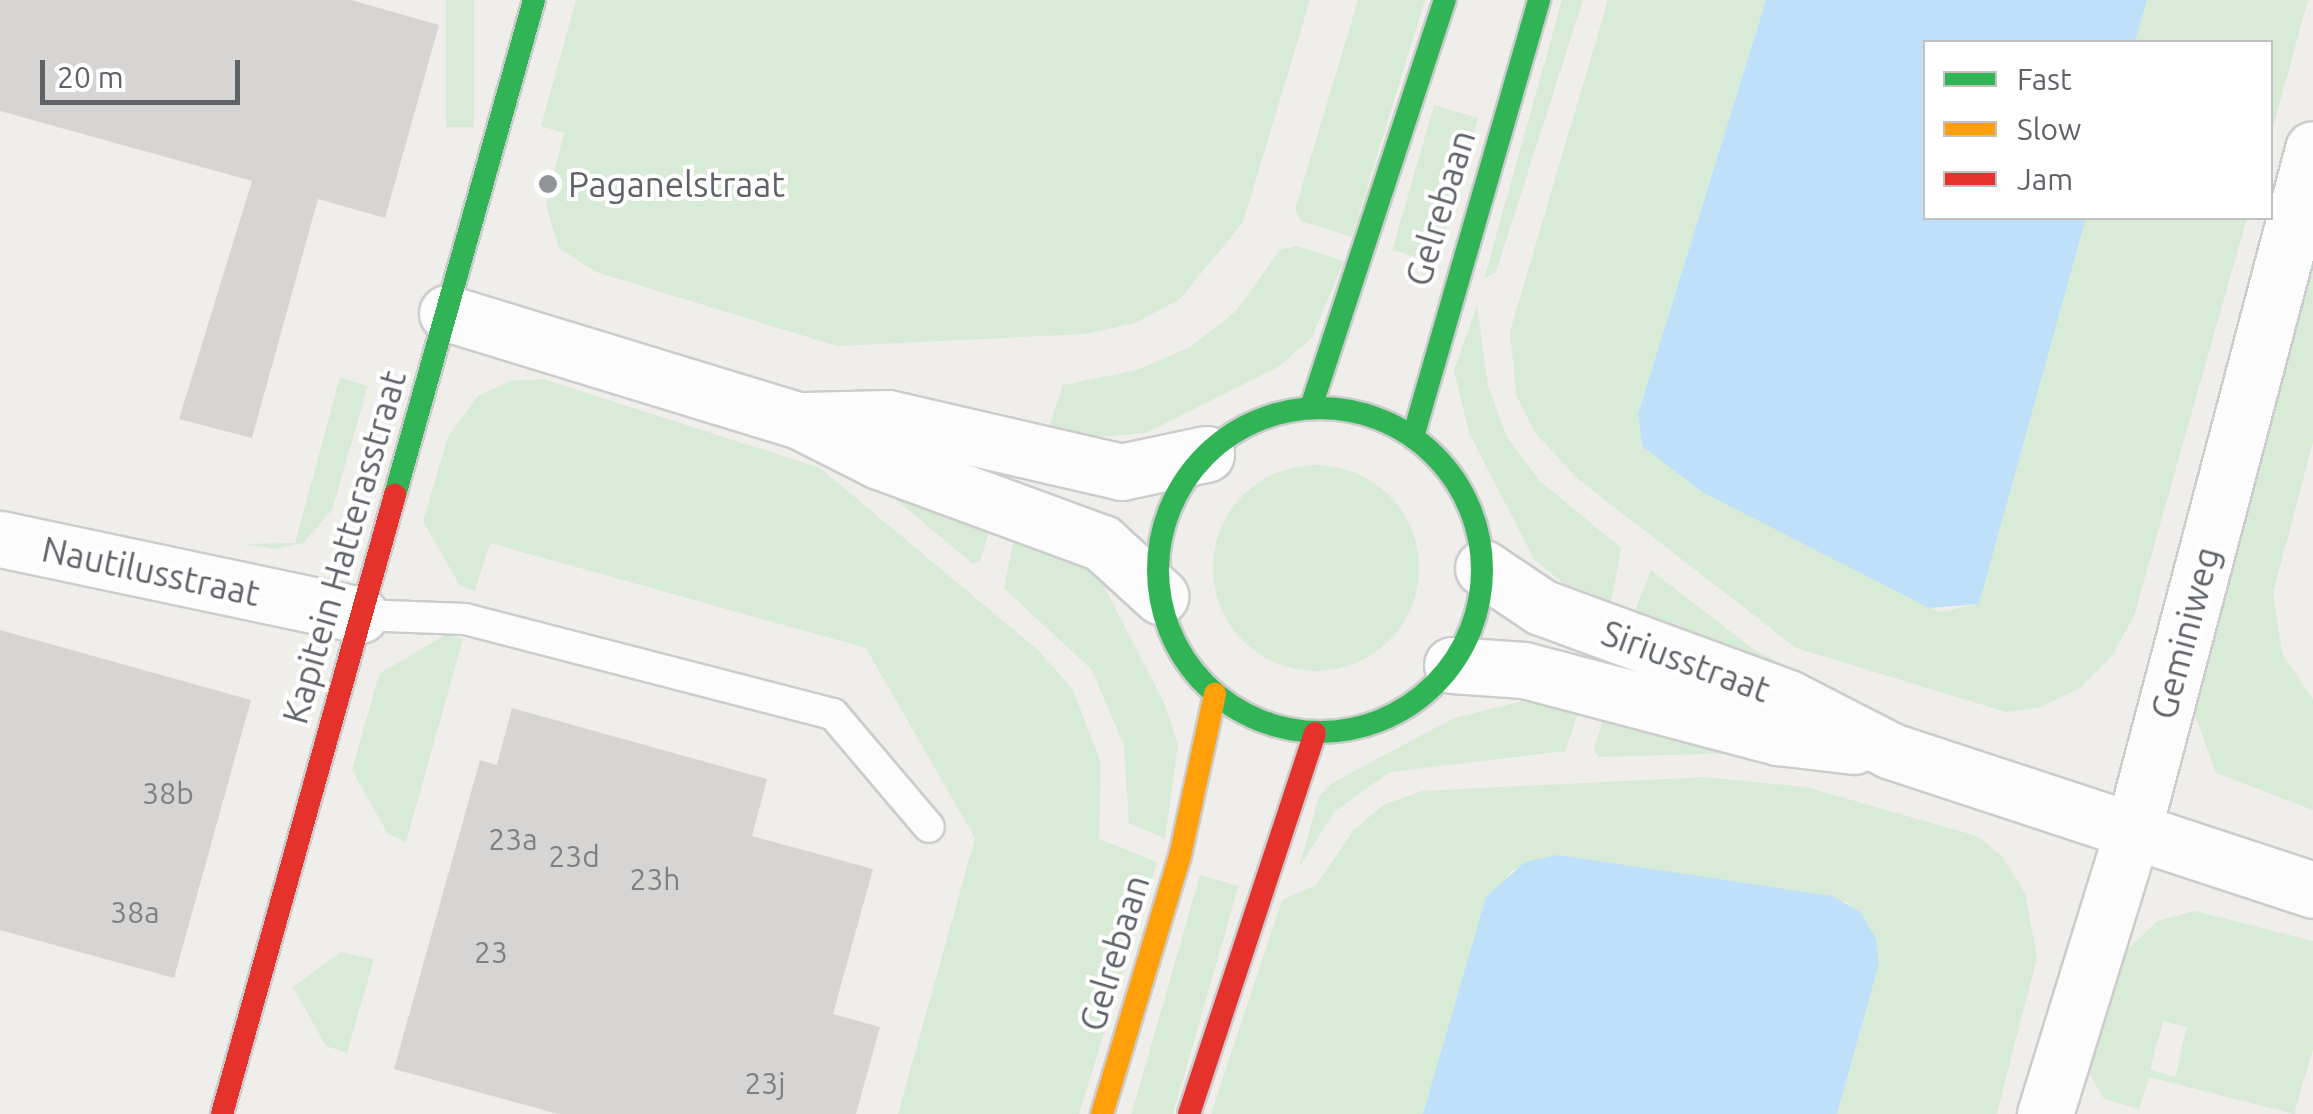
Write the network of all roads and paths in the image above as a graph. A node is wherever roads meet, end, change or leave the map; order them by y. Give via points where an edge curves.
1 (534, 0) edge
2 (1445, 0) edge
3 (1539, 0) edge
4 (2313, 149) edge
5 (448, 314) junction
6 (1311, 407) junction
7 (798, 420) junction
8 (1414, 437) junction
9 (1206, 454) junction
10 (0, 539) edge
11 (1483, 568) junction
12 (1160, 596) junction
13 (360, 616) junction
14 (1452, 665) junction
15 (1215, 694) junction
16 (1315, 733) junction
17 (1891, 750) junction
18 (929, 827) dead end
19 (2134, 827) junction
20 (2313, 890) edge
21 (222, 1114) edge
22 (1102, 1114) edge
23 (1189, 1114) edge
24 (2046, 1114) edge

1 - 5 street, Kapitein Hatterasstraat
2 - 6 street, Gelrebaan
3 - 8 street, Gelrebaan
4 - 19 street, Geminiweg
5 - 7 street
5 - 13 street, Kapitein Hatterasstraat
6 - 8 street via 1365,414
6 - 9 street via 1236,430
7 - 9 street via 888,418 1121,472
7 - 12 street via 879,461 1102,543
8 - 11 street via 1450,472 1474,517
9 - 12 street via 1165,520
10 - 13 street, Nautilusstraat
11 - 14 street via 1476,618
11 - 17 street, Siriusstraat via 1541,607 1788,698
12 - 15 street via 1180,650
13 - 18 lane via 465,619 833,714
13 - 21 street, Kapitein Hatterasstraat
14 - 16 street via 1414,703 1367,726
14 - 17 street, Siriusstraat via 1524,670 1778,736
15 - 16 street via 1261,722
15 - 22 street, Gelrebaan via 1180,856
16 - 23 street
17 - 19 street, Siriusstraat
19 - 20 street, Siriusstraat
19 - 24 street, Geminiweg

